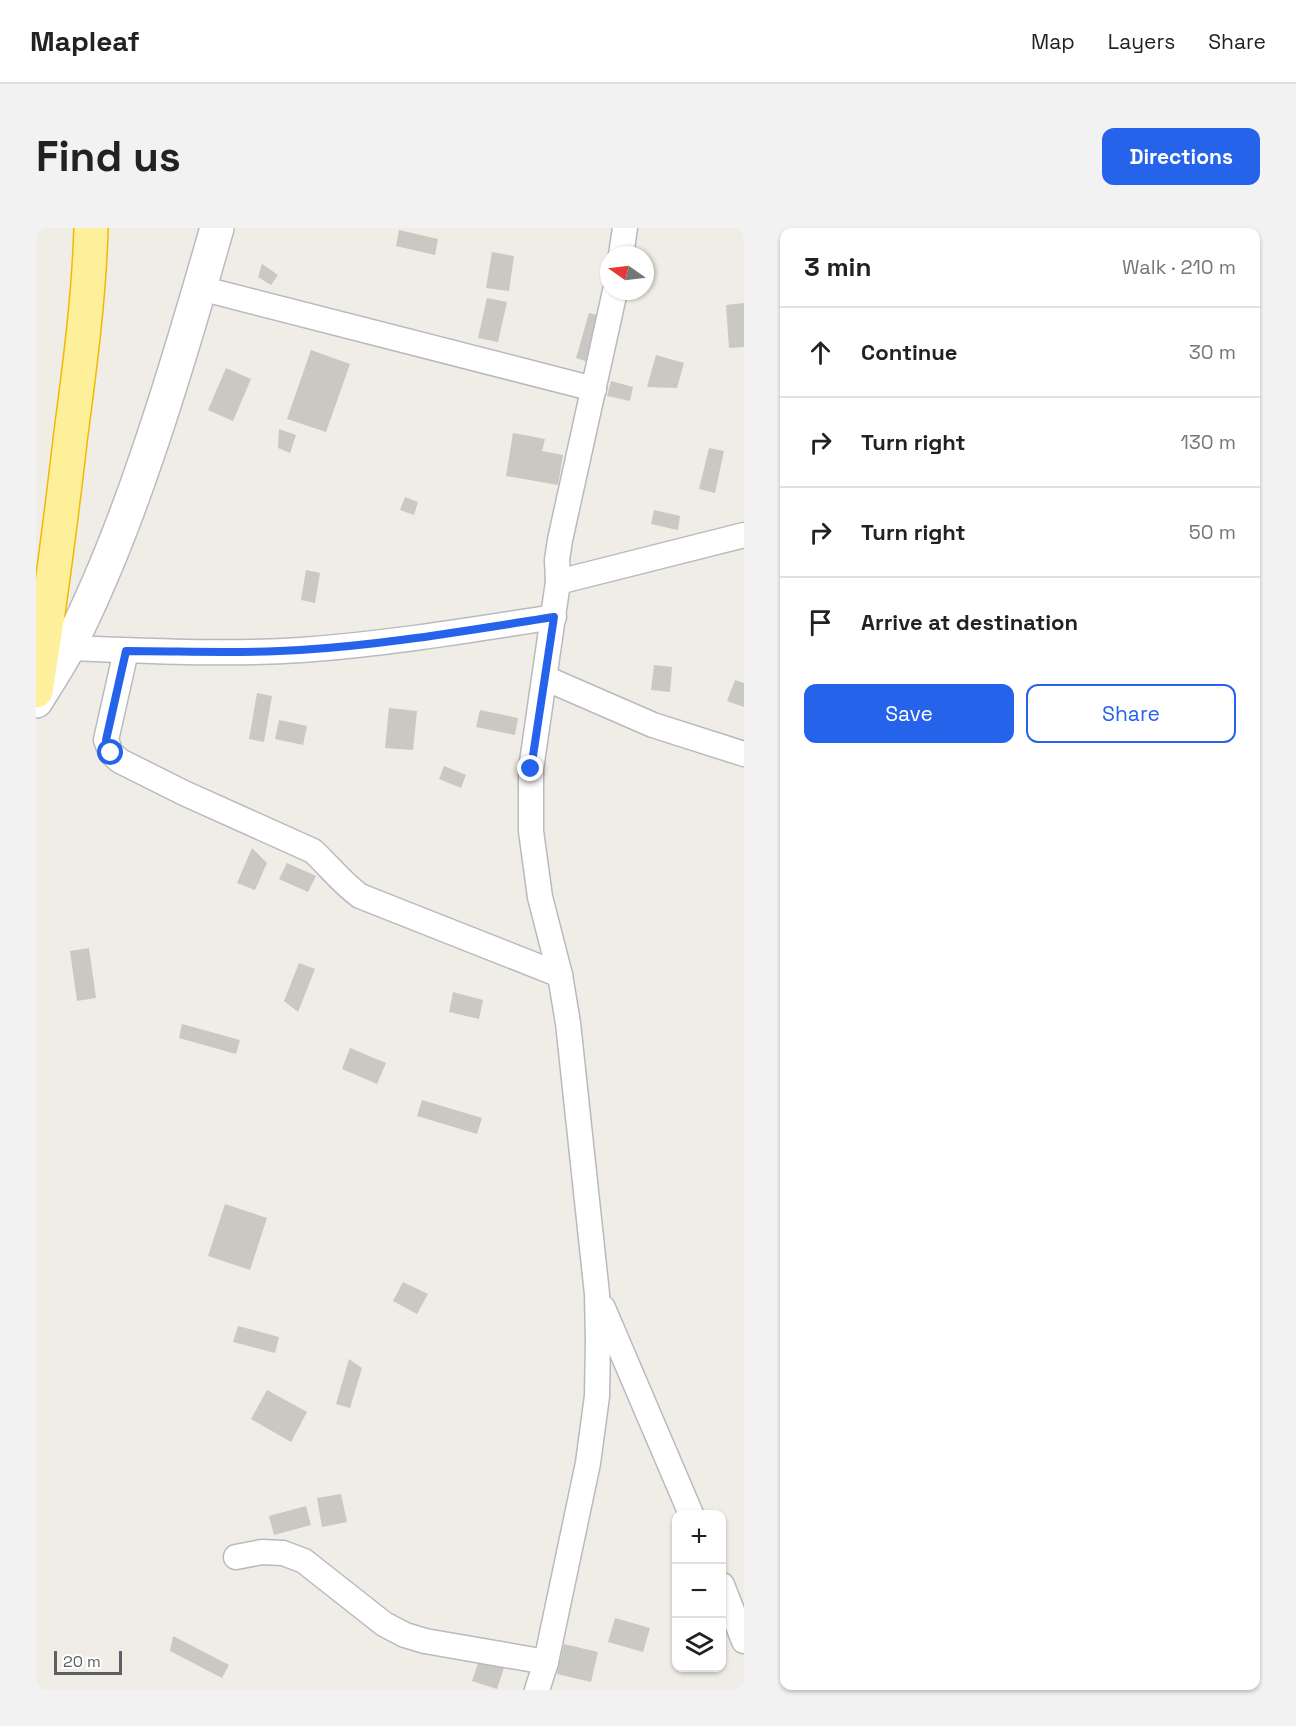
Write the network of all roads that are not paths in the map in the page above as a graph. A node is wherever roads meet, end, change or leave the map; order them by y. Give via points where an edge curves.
1 (91, 228) edge
2 (217, 228) edge
3 (625, 228) edge
4 (622, 246) edge
5 (200, 288) junction
6 (613, 300) edge
7 (594, 389) junction
8 (744, 536) edge
9 (558, 582) junction
10 (554, 617) junction
11 (49, 651) edge
12 (126, 651) junction
13 (545, 678) junction
14 (36, 691) edge
15 (36, 701) edge
16 (744, 754) edge
17 (560, 975) junction
18 (597, 1294) junction
19 (690, 1510) edge
20 (237, 1557) dead end
21 (732, 1597) edge
22 (744, 1641) edge
23 (546, 1662) junction
24 (537, 1690) edge

1 - 11 highway
2 - 5 main road
3 - 4 street
5 - 7 street
5 - 11 main road via 162,413 99,584
6 - 7 street
7 - 9 street via 560,540
8 - 9 street
9 - 10 street
10 - 12 street via 418,638 301,650
10 - 13 street
11 - 12 street
11 - 14 highway
11 - 15 main road
12 - 17 street via 106,740 111,753 120,761 313,851 345,886 360,896
13 - 16 street via 653,725
13 - 17 street via 531,769 531,831 540,897
17 - 18 street
18 - 19 street
18 - 23 street via 597,1396 588,1463
20 - 23 street via 283,1553 304,1561 384,1624 405,1635
21 - 22 street
23 - 24 street

